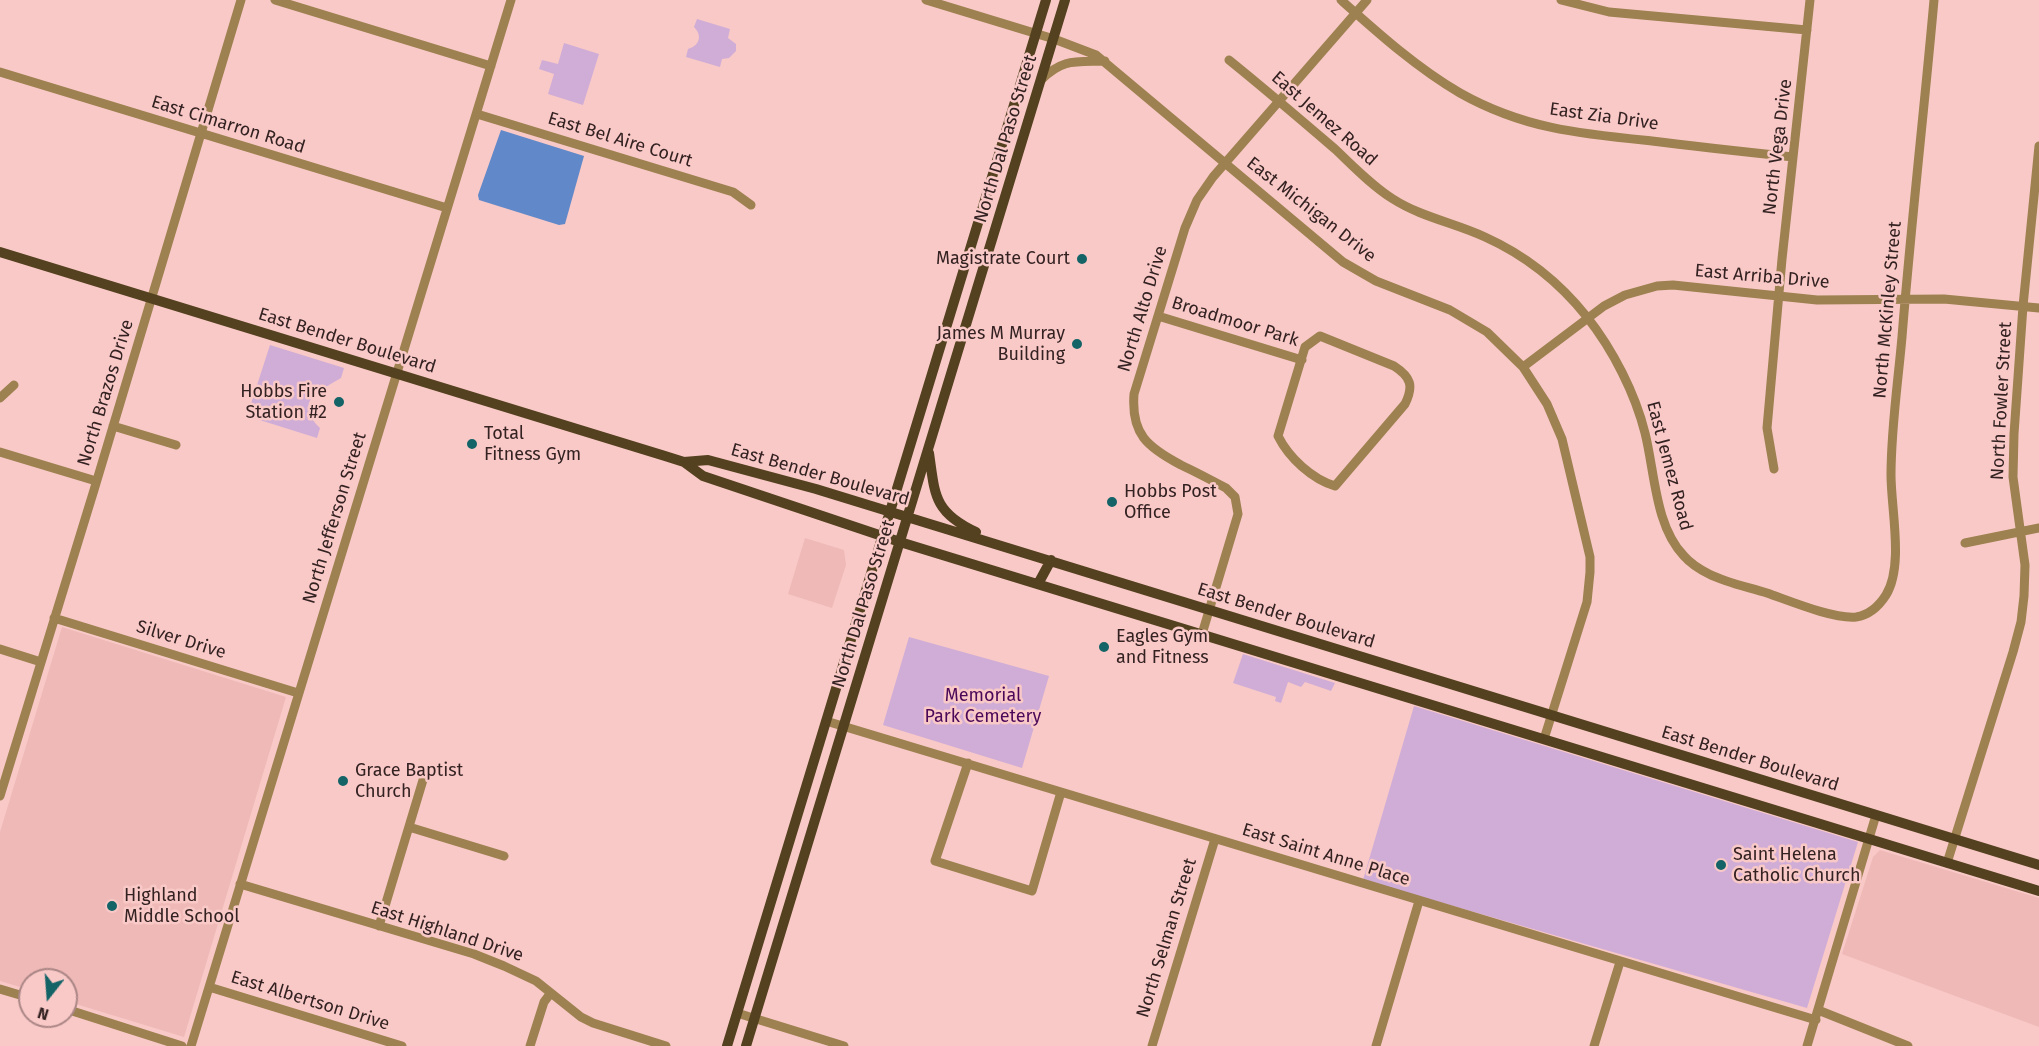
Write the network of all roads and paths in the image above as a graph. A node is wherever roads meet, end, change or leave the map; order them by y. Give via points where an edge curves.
1 (241, 0) edge
2 (275, 0) edge
3 (511, 0) edge
4 (926, 0) edge
5 (1046, 0) edge
6 (1065, 0) edge
7 (1341, 0) edge
8 (1367, 0) edge
9 (1561, 0) edge
10 (1810, 0) edge
11 (1934, 0) edge
12 (1356, 13) junction
13 (1807, 30) junction
14 (1036, 34) junction
15 (1054, 39) junction
16 (1229, 60) dead end
17 (1106, 61) junction
18 (491, 66) junction
19 (0, 72) edge
20 (1041, 80) junction
21 (1280, 102) junction
22 (477, 114) junction
23 (200, 133) junction
24 (2039, 146) edge
25 (1793, 157) junction
26 (1225, 163) junction
27 (751, 205) dead end
28 (447, 208) junction
29 (0, 252) edge
30 (152, 297) junction
31 (1778, 297) junction
32 (1905, 299) junction
33 (2023, 306) junction
34 (2039, 308) edge
35 (1158, 316) junction
36 (1588, 319) junction
37 (1302, 360) junction
38 (1523, 367) junction
39 (397, 374) junction
40 (14, 386) dead end
41 (0, 398) edge
42 (113, 426) junction
43 (176, 445) dead end
44 (928, 450) junction
45 (0, 452) edge
46 (684, 462) junction
47 (1774, 469) dead end
48 (96, 482) junction
49 (890, 512) junction
50 (908, 517) junction
51 (2039, 528) edge
52 (2019, 531) junction
53 (882, 536) junction
54 (985, 540) junction
55 (900, 542) junction
56 (1965, 543) dead end
57 (1051, 560) junction
58 (1038, 584) junction
59 (1209, 609) junction
60 (1869, 614) joint
61 (54, 618) junction
62 (1202, 634) junction
63 (0, 649) edge
64 (41, 662) junction
65 (298, 693) junction
66 (1551, 715) junction
67 (826, 721) junction
68 (843, 726) junction
69 (1544, 739) junction
70 (968, 763) junction
71 (4, 764) edge
72 (423, 780) dead end
73 (1061, 792) junction
74 (0, 796) edge
75 (1876, 815) junction
76 (409, 827) junction
77 (1215, 839) junction
78 (1868, 839) junction
79 (1955, 839) junction
80 (504, 856) dead end
81 (1947, 863) junction
82 (2039, 865) edge
83 (240, 884) junction
84 (2039, 891) edge
85 (1419, 901) junction
86 (379, 926) junction
87 (1620, 962) junction
88 (209, 987) junction
89 (0, 989) edge
90 (18, 994) edge
91 (550, 994) junction
92 (737, 1013) junction
93 (78, 1014) edge
94 (1817, 1015) junction
95 (754, 1018) junction
96 (182, 1046) edge
97 (191, 1046) edge
98 (402, 1046) edge
99 (530, 1046) edge
100 (666, 1046) edge
101 (728, 1046) edge
102 (746, 1046) edge
103 (844, 1046) edge
104 (1152, 1046) edge
105 (1376, 1046) edge
106 (1594, 1046) edge
107 (1807, 1046) edge
108 (1908, 1046) edge

1 - 23 street, North Brazos Drive
2 - 18 street
3 - 18 street, North Jefferson Street
4 - 14 street, East Michigan Drive
5 - 14 main road, North Dal Paso Street
6 - 15 main road, North Dal Paso Street
7 - 12 street, East Zia Drive
8 - 12 street, North Alto Drive
9 - 13 street via 1609,12
10 - 13 street, North Vega Drive
11 - 32 street, North McKinley Street
12 - 21 street, North Alto Drive
12 - 25 street, East Zia Drive via 1444,83 1527,121 1597,136
13 - 25 street, North Vega Drive
14 - 15 street, East Michigan Drive
14 - 49 main road, North Dal Paso Street
15 - 17 street, East Michigan Drive
15 - 20 main road, North Dal Paso Street
16 - 21 street, East Jemez Road
17 - 20 street via 1061,64
17 - 26 street, East Michigan Drive
18 - 22 street, North Jefferson Street
19 - 23 street, East Cimarron Road
20 - 44 main road, North Dal Paso Street
21 - 26 street, North Alto Drive
21 - 36 street, East Jemez Road via 1387,195 1409,208 1486,237 1523,258 1545,274
22 - 27 street, East Bel Aire Court via 733,192
22 - 28 street, North Jefferson Street
23 - 28 street, East Cimarron Road
23 - 30 street, North Brazos Drive
24 - 33 street, North Fowler Street
25 - 31 street, North Vega Drive
26 - 35 street, North Alto Drive via 1191,212
26 - 38 street, East Michigan Drive via 1343,262 1376,282 1450,310 1487,332
28 - 39 street, North Jefferson Street
29 - 30 main road, East Bender Boulevard
30 - 39 main road, East Bender Boulevard
30 - 42 street, North Brazos Drive
31 - 32 street, East Arriba Drive
31 - 36 street, East Arriba Drive via 1657,286 1625,295
31 - 47 street, North Vega Drive via 1767,428
32 - 33 street, East Arriba Drive
32 - 60 street, North McKinley Street via 1891,472 1895,574 1885,598
33 - 34 street, East Arriba Drive
33 - 52 street, North Fowler Street via 2013,457
35 - 37 street, Broadmoor Park
35 - 59 street, North Alto Drive via 1134,394 1136,424 1146,442 1161,455 1226,488 1237,505 1238,514
36 - 38 street, East Arriba Drive
36 - 60 street, East Jemez Road via 1634,399 1660,508 1673,543 1681,553 1713,577 1834,614
37 - 37 street, Broadmoor Park via 1305,347 1320,336 1394,366 1404,372 1411,384 1405,404 1335,486 1321,482 1285,450 1278,436
38 - 66 street, East Michigan Drive via 1547,404 1562,439 1590,557 1587,602
39 - 46 main road, East Bender Boulevard
39 - 65 street, North Jefferson Street
40 - 41 street
42 - 43 street
42 - 48 street, North Brazos Drive
44 - 50 main road, North Dal Paso Street
44 - 54 main road via 932,484 940,504 951,518
45 - 48 street
46 - 49 main road, East Bender Boulevard via 708,460
46 - 53 main road, East Bender Boulevard via 703,476
48 - 61 street, North Brazos Drive
49 - 50 main road, East Bender Boulevard
49 - 53 main road, North Dal Paso Street
50 - 54 main road, East Bender Boulevard
50 - 55 main road, North Dal Paso Street
51 - 52 street
52 - 56 street
52 - 79 street, North Fowler Street via 2025,565 2021,622
53 - 55 main road, East Bender Boulevard
53 - 67 main road, North Dal Paso Street
54 - 57 main road, East Bender Boulevard
55 - 58 main road, East Bender Boulevard
55 - 68 main road, North Dal Paso Street
57 - 58 main road
57 - 59 main road, East Bender Boulevard
58 - 62 main road, East Bender Boulevard
59 - 62 street, North Alto Drive
59 - 66 main road, East Bender Boulevard
61 - 64 street, North Brazos Drive
61 - 65 street, Silver Drive
62 - 69 main road, East Bender Boulevard
63 - 64 street
64 - 71 street, North Brazos Drive
65 - 83 street, North Jefferson Street
66 - 69 street, East Michigan Drive
66 - 75 main road, East Bender Boulevard
67 - 68 street, East Saint Anne Place
67 - 92 main road, North Dal Paso Street
68 - 70 street, East Saint Anne Place
68 - 95 main road, North Dal Paso Street
69 - 78 main road, East Bender Boulevard
70 - 73 street, East Saint Anne Place
70 - 73 street via 935,861 1032,891
71 - 74 street, North Brazos Drive
72 - 76 street
73 - 77 street, East Saint Anne Place
75 - 78 street
75 - 79 main road, East Bender Boulevard
76 - 80 street
76 - 86 street
77 - 85 street, East Saint Anne Place
77 - 104 street, North Selman Street
78 - 81 main road, East Bender Boulevard
78 - 94 street
79 - 81 street, North Fowler Street
79 - 82 main road, East Bender Boulevard
81 - 84 main road, East Bender Boulevard
83 - 86 street, East Highland Drive
83 - 88 street, North Jefferson Street
85 - 87 street, East Saint Anne Place
85 - 105 street
86 - 91 street, East Highland Drive via 474,954 536,981
87 - 94 street, East Saint Anne Place
87 - 106 street
88 - 97 street, North Jefferson Street
88 - 98 street, East Albertson Drive
89 - 90 street
91 - 99 street
91 - 100 street, East Highland Drive via 593,1023
92 - 95 street
92 - 101 main road, North Dal Paso Street
93 - 96 street
94 - 107 street
94 - 108 street, East Saint Anne Place
95 - 102 main road, North Dal Paso Street
95 - 103 street

